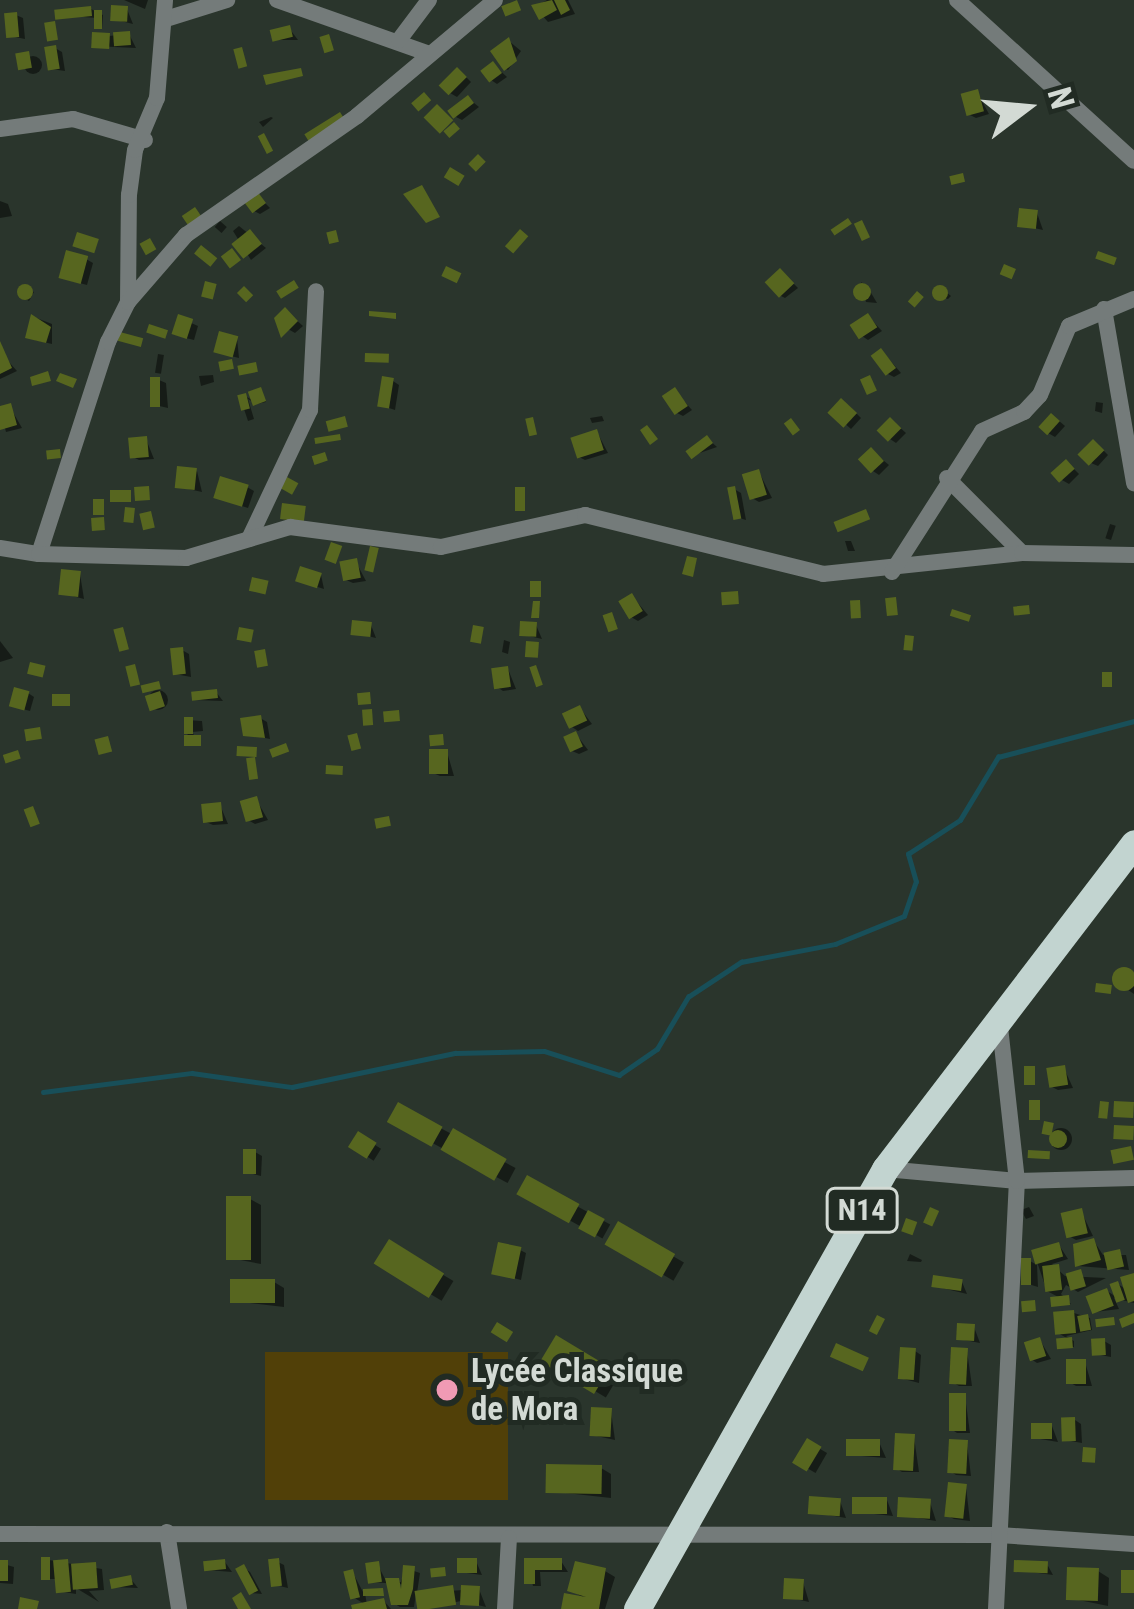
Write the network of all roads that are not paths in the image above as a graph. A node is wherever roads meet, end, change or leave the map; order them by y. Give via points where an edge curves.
1 (226, 0) edge
2 (277, 0) edge
3 (429, 0) edge
4 (495, 0) edge
5 (957, 0) edge
6 (167, 9) edge
7 (399, 40) junction
8 (428, 53) junction
9 (0, 128) edge
10 (145, 140) junction
11 (1134, 160) edge
12 (316, 291) dead end
13 (1134, 298) edge
14 (128, 302) junction
15 (1104, 309) junction
16 (947, 478) junction
17 (1134, 483) edge
18 (248, 541) junction
19 (0, 548) edge
20 (1022, 553) junction
21 (39, 554) junction
22 (1134, 556) edge
23 (892, 572) junction
24 (1134, 843) edge
25 (999, 1012) junction
26 (885, 1169) junction
27 (1134, 1178) edge
28 (1016, 1181) junction
29 (166, 1532) junction
30 (0, 1534) edge
31 (678, 1535) junction
32 (999, 1535) junction
33 (509, 1538) junction
34 (1134, 1544) edge
35 (179, 1609) edge
36 (505, 1609) edge
37 (637, 1609) edge
38 (996, 1609) edge

1 - 6 street
2 - 7 street
3 - 7 street
4 - 8 street
5 - 11 street
6 - 10 street
7 - 8 street
8 - 14 street via 357,116 186,235
9 - 10 street via 73,119
10 - 14 street via 135,150 129,195
12 - 18 street via 310,410
13 - 15 street
14 - 21 street
15 - 16 street via 1069,326 1040,395 1024,412 982,431
15 - 17 street
16 - 20 street
16 - 23 street
18 - 21 street via 186,558
18 - 23 street via 307,527 441,547 488,532 608,516 779,567
19 - 21 street
20 - 22 street
20 - 23 street
24 - 25 highway, N14
25 - 26 highway, N14
25 - 28 street
26 - 28 street
26 - 31 highway, N14
27 - 28 street
28 - 32 street
29 - 30 street
29 - 33 street
29 - 35 street
31 - 32 street
31 - 33 street
31 - 37 highway, N14
32 - 34 street
32 - 38 street
33 - 36 street

